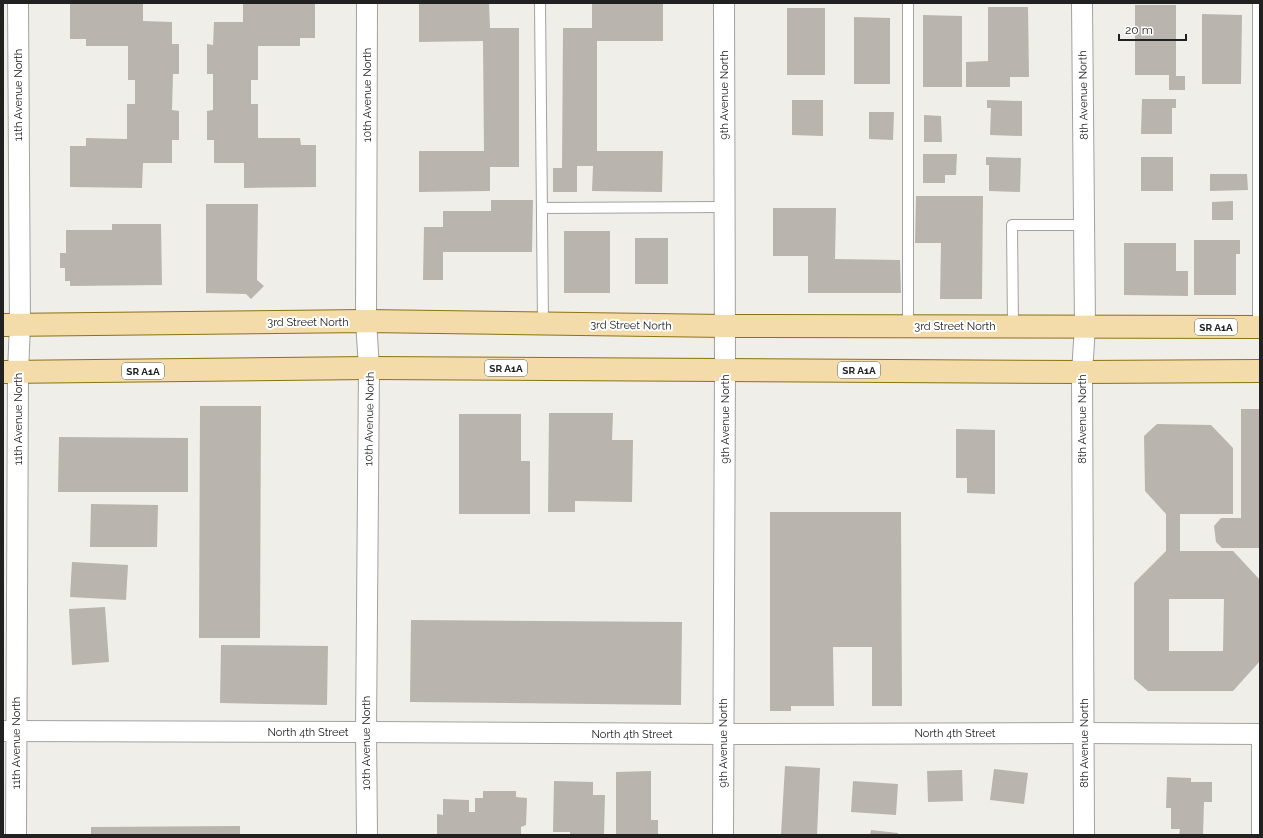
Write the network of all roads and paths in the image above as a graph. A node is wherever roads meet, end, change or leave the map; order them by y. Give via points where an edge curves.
1 (18, 3) edge
2 (367, 3) edge
3 (540, 3) edge
4 (724, 3) edge
5 (908, 3) edge
6 (1082, 3) edge
7 (1258, 3) edge
8 (542, 208) junction
9 (724, 208) junction
10 (1084, 225) junction
11 (366, 322) junction
12 (543, 324) junction
13 (12, 325) edge
14 (725, 326) junction
15 (908, 326) junction
16 (1013, 326) junction
17 (1085, 327) junction
18 (1259, 327) edge
19 (369, 368) junction
20 (725, 370) junction
21 (1260, 371) edge
22 (10, 372) edge
23 (1082, 372) junction
24 (10, 731) edge
25 (366, 732) junction
26 (1084, 733) junction
27 (723, 734) junction
28 (1259, 734) edge
29 (16, 835) edge
30 (367, 835) edge
31 (723, 835) edge
32 (1084, 835) edge
33 (1257, 835) edge

1 - 13 street, 11th Avenue North
2 - 11 street, 10th Avenue North
3 - 8 lane
4 - 9 street, 9th Avenue North
5 - 15 lane
6 - 10 street, 8th Avenue North
7 - 18 lane
8 - 9 lane
8 - 12 lane
9 - 14 street, 9th Avenue North
10 - 16 lane via 1012,225
10 - 17 street, 8th Avenue North
11 - 12 main road, 3rd Street North / SR A1A
11 - 13 main road, 3rd Street North / SR A1A
11 - 19 street, 10th Avenue North
12 - 14 main road, 3rd Street North / SR A1A
13 - 22 street, 11th Avenue North
14 - 15 main road, 3rd Street North / SR A1A
14 - 20 street, 9th Avenue North
15 - 16 main road, 3rd Street North / SR A1A
16 - 17 main road, 3rd Street North / SR A1A
17 - 18 main road, 3rd Street North / SR A1A
17 - 23 street, 8th Avenue North
19 - 20 main road, SR A1A
19 - 22 main road, SR A1A
19 - 25 street, 10th Avenue North
20 - 23 main road, SR A1A
20 - 27 street, 9th Avenue North
21 - 23 main road, SR A1A
22 - 24 street, 11th Avenue North
23 - 26 street, 8th Avenue North
24 - 25 street, North 4th Street
24 - 29 street, 11th Avenue North
25 - 27 street, North 4th Street
25 - 30 street, 10th Avenue North
26 - 27 street, North 4th Street
26 - 28 street, North 4th Street
26 - 32 street, 8th Avenue North
27 - 31 street, 9th Avenue North
28 - 33 lane

